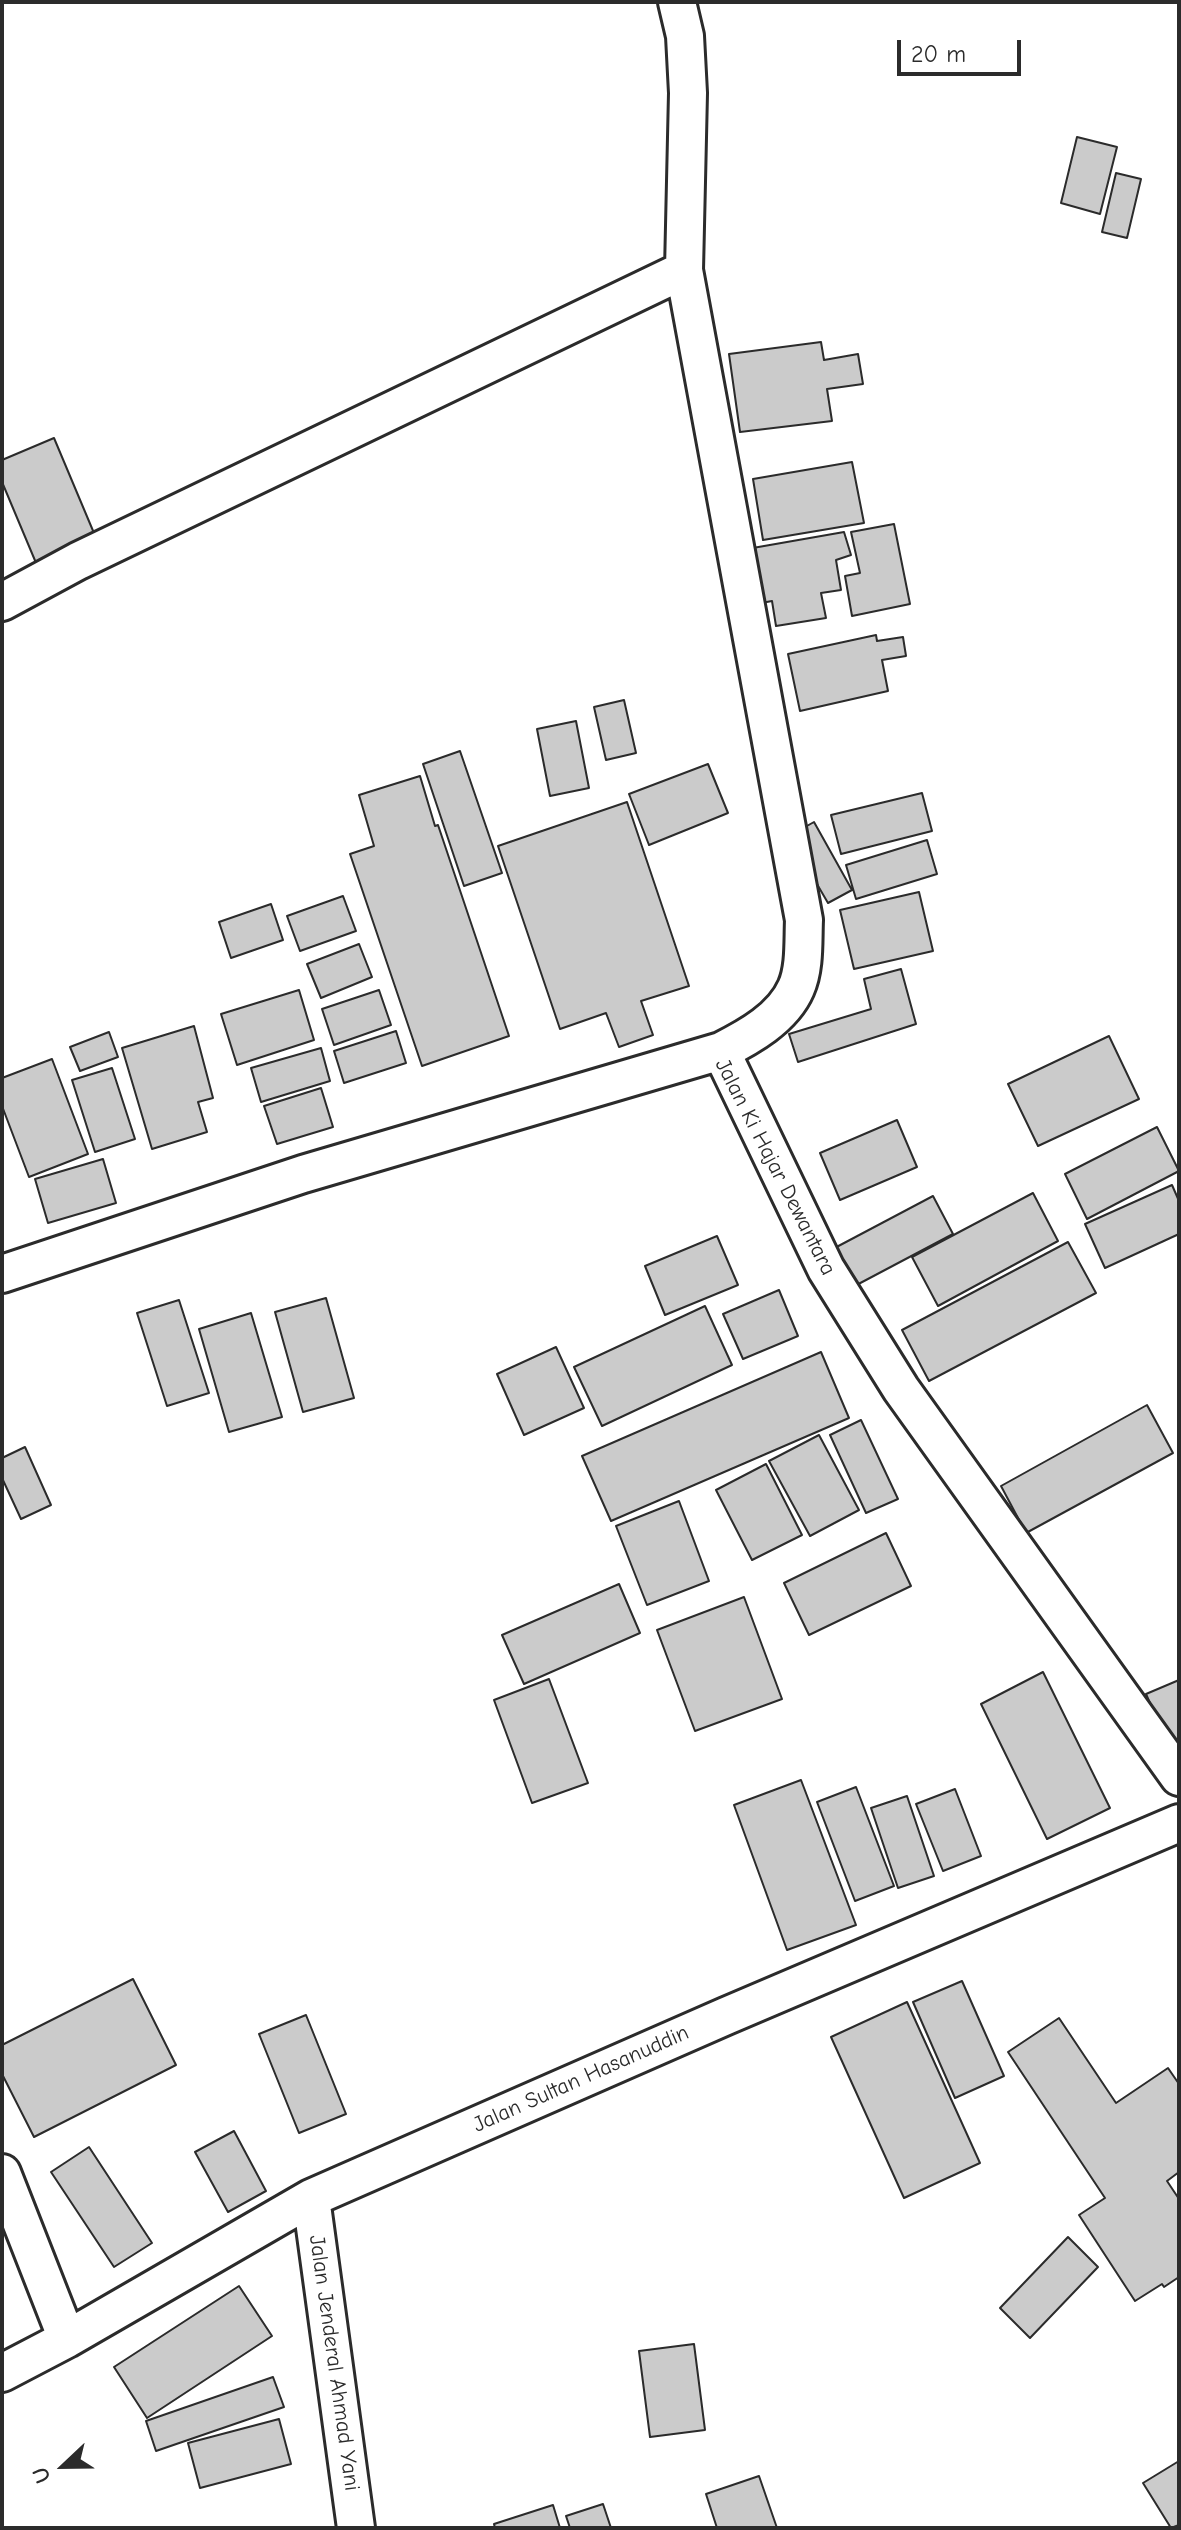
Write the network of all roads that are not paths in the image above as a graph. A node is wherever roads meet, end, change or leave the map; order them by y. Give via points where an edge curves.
1 (677, 2) edge
2 (684, 270) junction
3 (2, 602) edge
4 (721, 1051) junction
5 (2, 1274) edge
6 (1179, 1777) edge
7 (1179, 1823) edge
8 (2, 2173) edge
9 (311, 2198) junction
10 (67, 2339) junction
11 (2, 2373) edge
12 (356, 2528) edge

1 - 2 street via 688,93
2 - 3 street
2 - 4 street via 804,920 796,987 780,1010
4 - 5 street, Jalan Ki Hajar Dewantara via 303,1174
4 - 6 street, Jalan Ki Hajar Dewantara via 826,1269 892,1376
7 - 9 street, Jalan Sultan Hasanuddin
8 - 10 street
9 - 10 street, Jalan Sultan Hasanuddin
9 - 12 street, Jalan Jenderal Ahmad Yani
10 - 11 street, Jalan Sultan Hasanuddin

